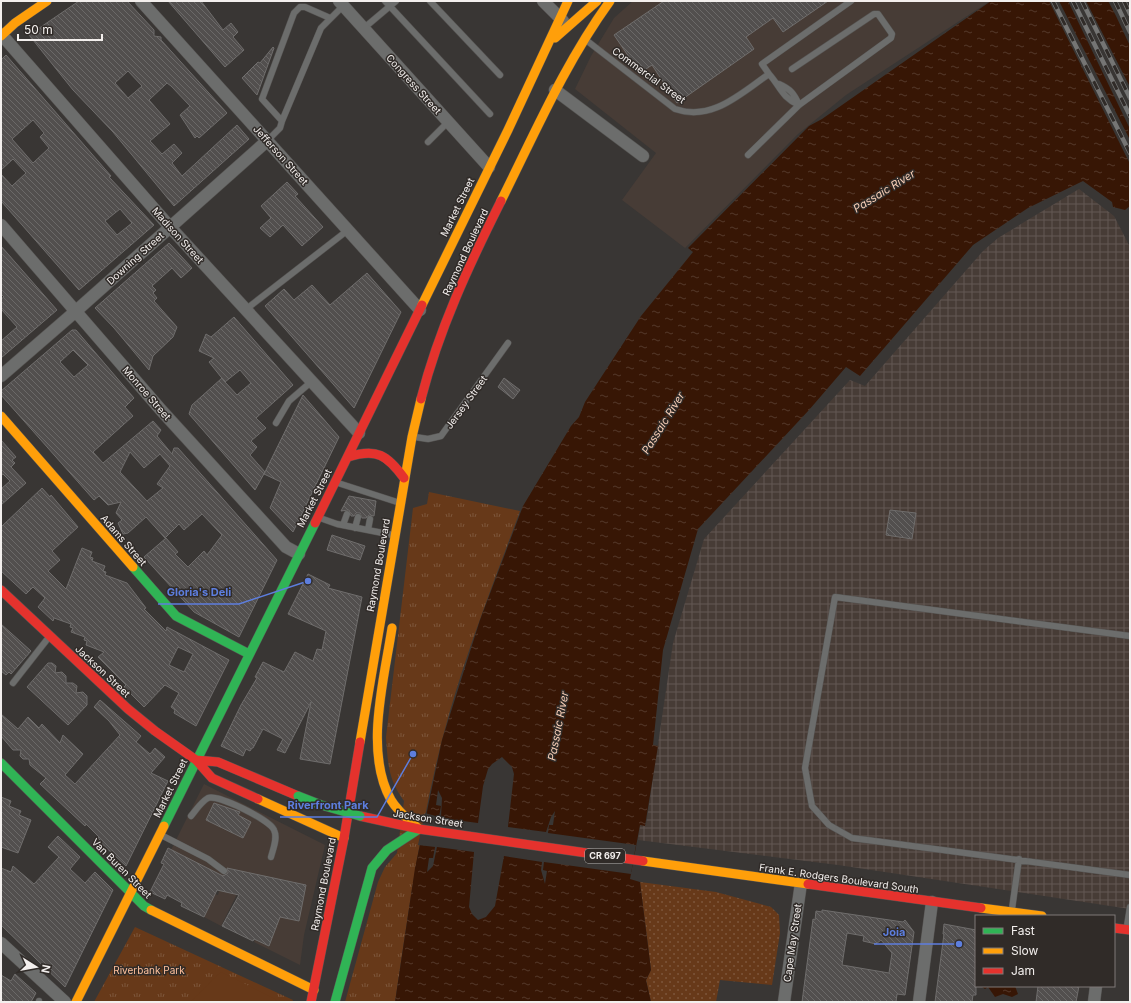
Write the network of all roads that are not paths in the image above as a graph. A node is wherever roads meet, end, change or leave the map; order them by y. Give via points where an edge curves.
1 (47, 1) edge
2 (141, 1) edge
3 (385, 1) edge
4 (396, 1) edge
5 (430, 1) edge
6 (543, 1) edge
7 (568, 1) edge
8 (597, 1) edge
9 (610, 1) edge
10 (851, 1) edge
11 (341, 3) edge
12 (585, 5) edge
13 (390, 6) junction
14 (330, 18) junction
15 (564, 22) junction
16 (364, 28) junction
17 (1, 35) edge
18 (585, 35) junction
19 (792, 69) dead end
20 (769, 74) junction
21 (500, 75) dead end
22 (555, 90) junction
23 (799, 104) junction
24 (490, 114) dead end
25 (282, 121) junction
26 (448, 122) junction
27 (268, 140) junction
28 (428, 142) dead end
29 (748, 155) dead end
30 (643, 156) dead end
31 (489, 167) junction
32 (1, 225) edge
33 (170, 226) junction
34 (348, 230) junction
35 (245, 310) junction
36 (420, 310) junction
37 (76, 311) junction
38 (426, 322) dead end
39 (508, 343) dead end
40 (1, 376) edge
41 (311, 382) junction
42 (412, 394) dead end
43 (1, 416) edge
44 (276, 423) dead end
45 (359, 434) junction
46 (412, 437) junction
47 (348, 457) junction
48 (404, 478) junction
49 (334, 482) junction
50 (354, 490) junction
51 (352, 497) dead end
52 (400, 503) junction
53 (347, 514) dead end
54 (317, 517) junction
55 (358, 517) dead end
56 (370, 519) dead end
57 (343, 526) junction
58 (355, 528) junction
59 (368, 530) junction
60 (394, 535) junction
61 (299, 554) junction
62 (400, 564) dead end
63 (1, 590) edge
64 (393, 620) dead end
65 (1130, 636) edge
66 (49, 637) junction
67 (249, 654) junction
68 (13, 684) dead end
69 (196, 760) junction
70 (1, 763) edge
71 (191, 816) dead end
72 (419, 829) junction
73 (159, 834) junction
74 (344, 838) junction
75 (271, 857) dead end
76 (1019, 859) junction
77 (664, 864) joint
78 (224, 871) dead end
79 (1130, 875) edge
80 (801, 884) junction
81 (131, 893) junction
82 (932, 902) junction
83 (1130, 907) edge
84 (1011, 912) junction
85 (1034, 915) edge
86 (1115, 928) edge
87 (1128, 930) edge
88 (1, 942) edge
89 (1096, 987) edge
90 (314, 990) junction
91 (65, 1002) edge
92 (76, 1002) edge
93 (311, 1002) edge
94 (336, 1002) edge
95 (784, 1002) edge
96 (919, 1002) edge
97 (1094, 1002) edge

1 - 17 main road
2 - 27 street, Jefferson Street
3 - 13 lane
4 - 13 lane
5 - 21 lane
6 - 15 street
7 - 15 main road
8 - 12 main road
9 - 18 main road
10 - 20 lane via 762,64
11 - 14 lane
11 - 16 street, Congress Street
12 - 15 main road
12 - 18 main road
13 - 16 lane
13 - 24 lane
14 - 25 lane via 320,28
14 - 25 lane via 305,7 300,7 294,13 262,99
15 - 18 street
15 - 31 main road, Market Street via 547,45
16 - 26 street, Congress Street
17 - 33 street, Madison Street
18 - 20 lane, Commercial Street via 675,109 686,113 712,111 723,106
18 - 22 main road
19 - 23 lane via 874,14 881,16 892,34 891,38
20 - 23 lane via 778,84 795,94
22 - 30 street
22 - 46 main road, Raymond Boulevard via 466,273 443,328 427,376
23 - 29 lane
25 - 27 lane via 280,128
26 - 28 lane
26 - 31 street, Congress Street
27 - 33 street, Downing Street
27 - 34 street, Jefferson Street
31 - 36 main road, Market Street
32 - 37 street, Monroe Street
33 - 35 street, Madison Street
33 - 37 street, Downing Street
34 - 35 lane
34 - 36 street, Jefferson Street
35 - 41 street, Madison Street
36 - 38 main road
36 - 45 main road, Market Street
37 - 40 street, Downing Street
37 - 61 street, Monroe Street via 286,547
39 - 46 lane, Jersey Street via 441,436 428,440
41 - 44 lane via 290,401
41 - 45 street, Madison Street
42 - 46 main road
43 - 67 main road, Adams Street via 176,616
45 - 47 main road, Market Street
46 - 48 main road, Raymond Boulevard
47 - 48 main road via 374,451 384,454 393,461
47 - 49 main road, Market Street
48 - 52 main road, Raymond Boulevard
49 - 50 lane
49 - 54 main road, Market Street
50 - 51 lane
50 - 52 lane via 364,496
52 - 60 main road, Raymond Boulevard
52 - 62 main road
53 - 57 lane
54 - 57 lane
54 - 61 main road, Market Street
55 - 58 lane
56 - 59 lane
57 - 58 lane
58 - 59 lane
59 - 60 lane
60 - 74 main road, Raymond Boulevard
61 - 67 main road, Market Street
63 - 66 main road, Jackson Street
64 - 72 main road via 377,748 380,770 391,801
65 - 76 lane via 835,597 805,768 812,806 829,824 852,838
66 - 68 lane
66 - 69 main road, Jackson Street via 128,709
67 - 69 main road, Market Street
69 - 72 main road, Jackson Street, bridge via 218,762 321,805
69 - 73 main road, Market Street
69 - 74 main road, Jackson Street via 212,778
70 - 81 main road, Van Buren Street
71 - 75 lane via 203,802 213,797 267,822 276,836
72 - 77 main road, Jackson Street / CR 697
72 - 94 main road via 398,841 378,858 372,868
73 - 78 lane via 208,859
73 - 81 main road, Market Street
74 - 90 main road, Raymond Boulevard
76 - 79 lane
76 - 84 lane
77 - 80 main road, Frank E. Rodgers Boulevard South / CR 697
80 - 82 main road, Frank E. Rodgers Boulevard South / CR 697
80 - 95 street, Cape May Street
81 - 90 main road, Van Buren Street via 144,906
81 - 92 main road, Market Street
82 - 84 main road, Frank E. Rodgers Boulevard South / CR 697
82 - 96 street
83 - 87 lane
84 - 85 main road, CR 697
86 - 87 main road
88 - 91 street
89 - 97 street
90 - 93 main road, Raymond Boulevard

